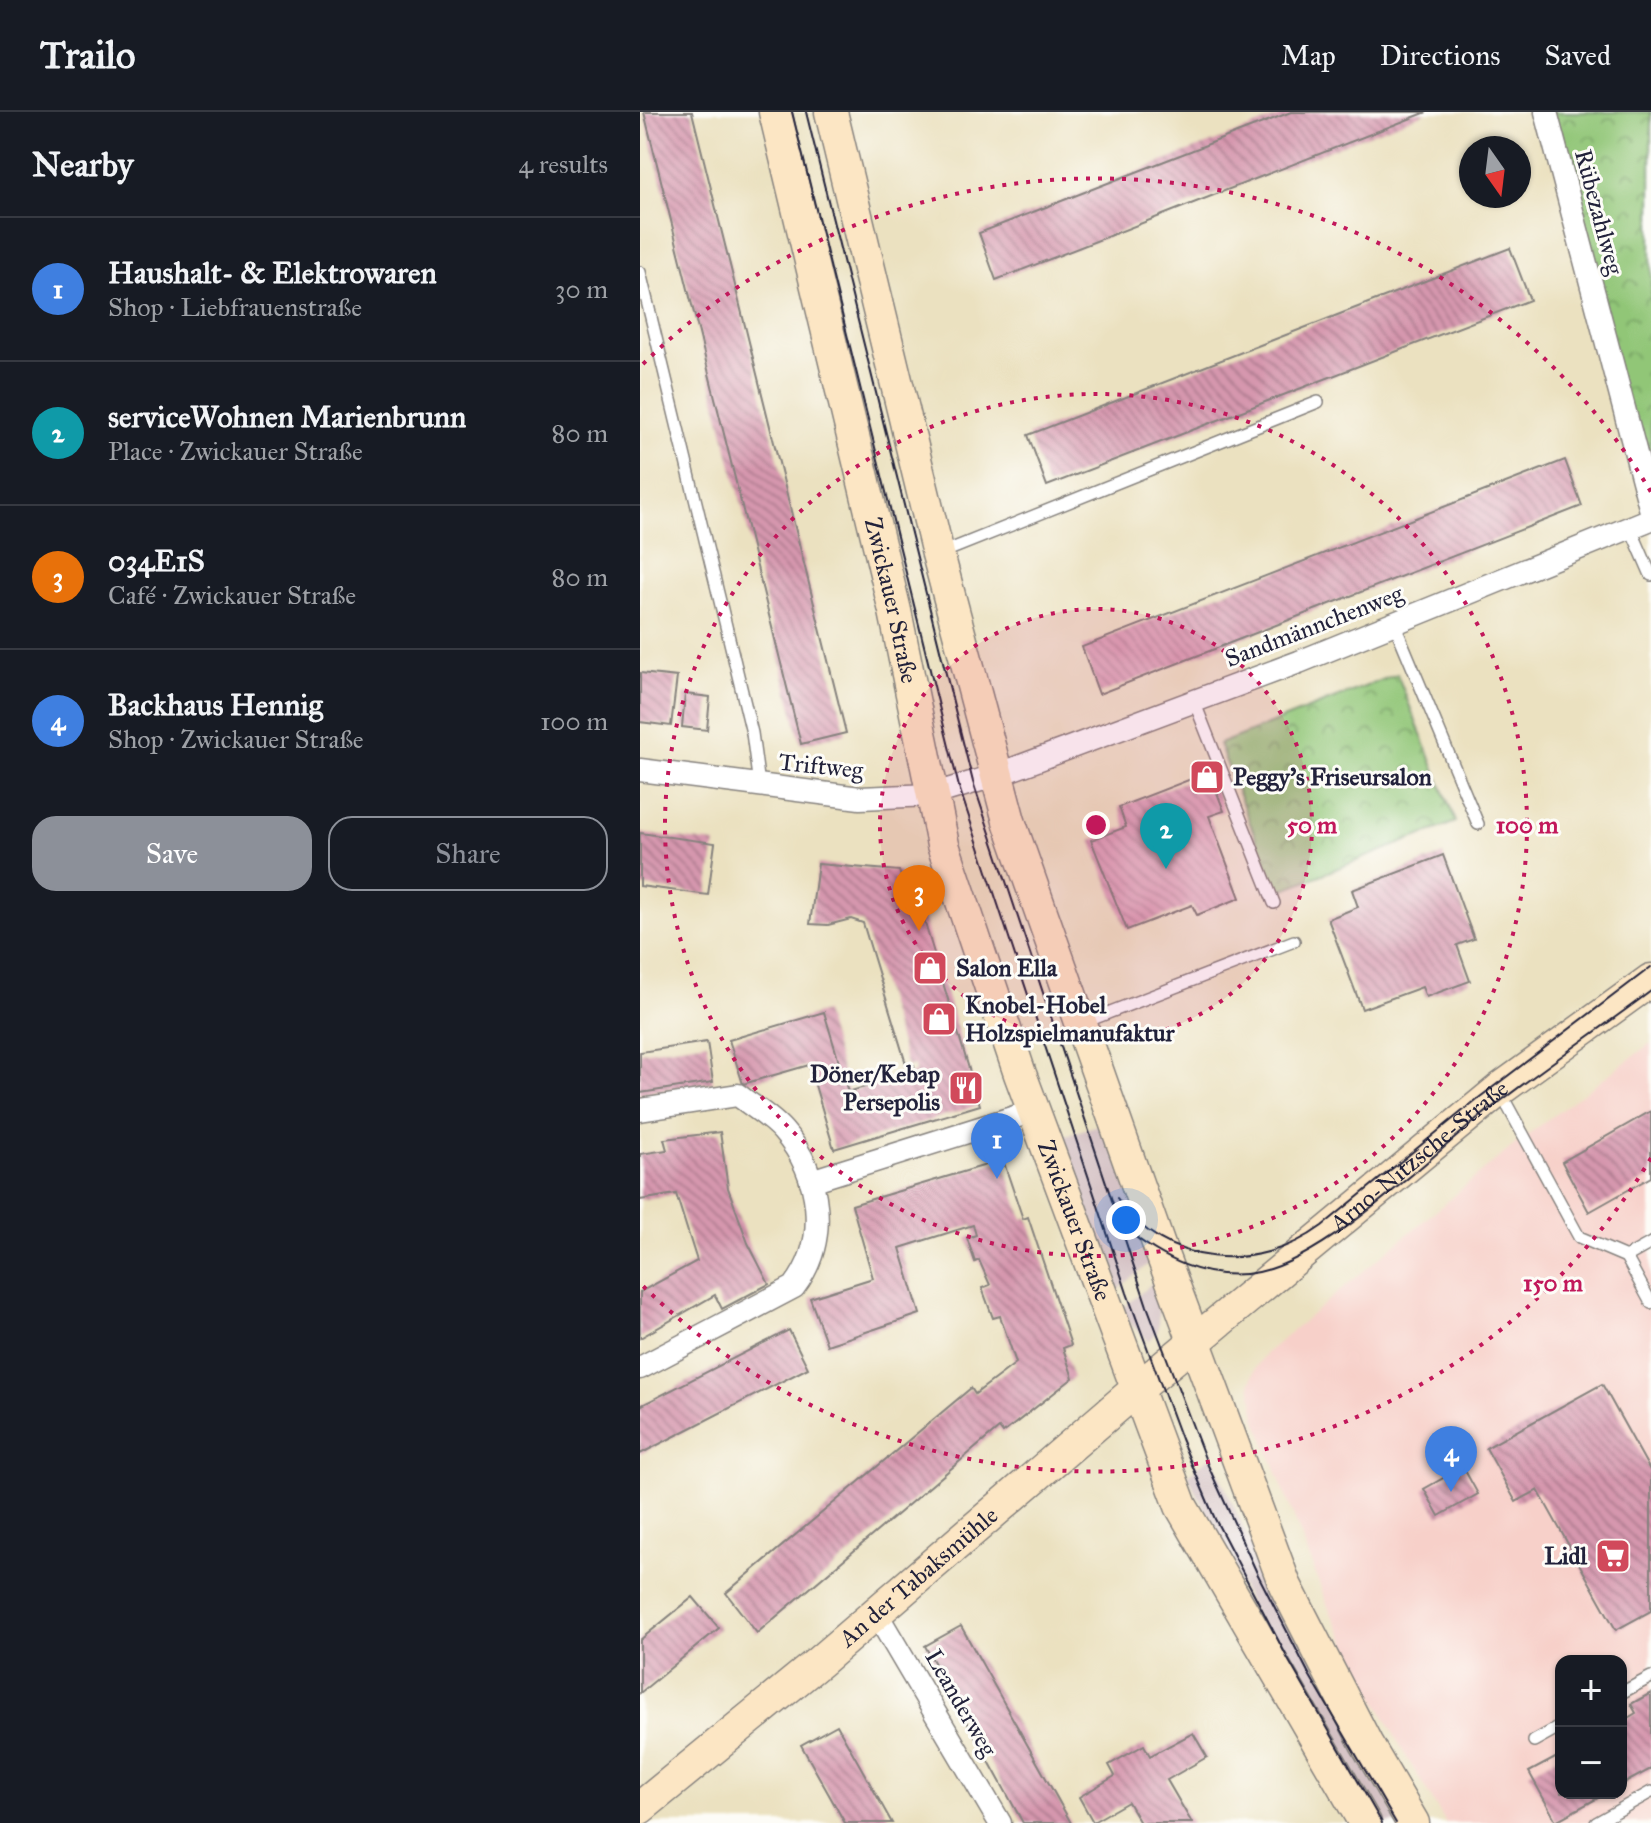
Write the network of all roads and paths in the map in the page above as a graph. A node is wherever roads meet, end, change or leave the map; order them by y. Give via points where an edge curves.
1 (775, 112) edge
2 (831, 112) edge
3 (1546, 112) edge
4 (640, 272) edge
5 (1318, 402) dead end
6 (1651, 511) edge
7 (1651, 519) edge
8 (1630, 527) junction
9 (938, 554) junction
10 (1651, 575) edge
11 (1394, 623) junction
12 (1194, 701) junction
13 (640, 770) edge
14 (994, 776) junction
15 (759, 785) junction
16 (931, 795) junction
17 (1478, 824) dead end
18 (1274, 903) dead end
19 (1294, 941) dead end
20 (1651, 980) edge
21 (1080, 1024) junction
22 (1499, 1090) junction
23 (640, 1110) edge
24 (1034, 1111) junction
25 (811, 1181) junction
26 (1651, 1243) edge
27 (1626, 1257) junction
28 (1651, 1303) edge
29 (1195, 1343) junction
30 (640, 1368) edge
31 (1136, 1390) junction
32 (875, 1611) junction
33 (1651, 1677) edge
34 (1627, 1690) edge
35 (1559, 1727) edge
36 (1534, 1741) dead end
37 (1651, 1792) edge
38 (640, 1808) edge
39 (1000, 1823) edge
40 (1365, 1823) edge
41 (1413, 1823) edge
42 (1596, 1823) edge

1 - 16 main road, Zwickauer Straße via 895,611
2 - 9 main road
3 - 6 street, Rübezahlweg
4 - 15 lane via 752,733
5 - 9 lane
7 - 8 street, Sandmännchenweg
8 - 10 lane
8 - 11 street, Sandmännchenweg
9 - 14 main road
11 - 12 street, Sandmännchenweg
11 - 17 lane
12 - 14 street, Sandmännchenweg
12 - 18 lane
13 - 15 street, Triftweg
14 - 16 street, Triftweg
14 - 21 main road
15 - 16 street, Triftweg via 860,798
16 - 24 main road, Zwickauer Straße via 943,845
19 - 21 lane
20 - 22 main road, Arno-Nitzsche-Straße
21 - 29 main road
22 - 27 lane via 1579,1237
22 - 29 main road, Arno-Nitzsche-Straße
23 - 25 street via 738,1095 781,1129 802,1157
24 - 25 street
24 - 31 main road, Zwickauer Straße
25 - 30 street via 816,1243 808,1269 794,1287
26 - 27 lane
27 - 28 lane
29 - 31 main road, An der Tabaksmühle
29 - 41 main road via 1285,1585
31 - 32 main road, An der Tabaksmühle
31 - 40 main road, Zwickauer Straße via 1181,1506
32 - 38 main road, An der Tabaksmühle
32 - 39 street, Leanderweg
33 - 34 lane
35 - 36 lane
37 - 42 lane

